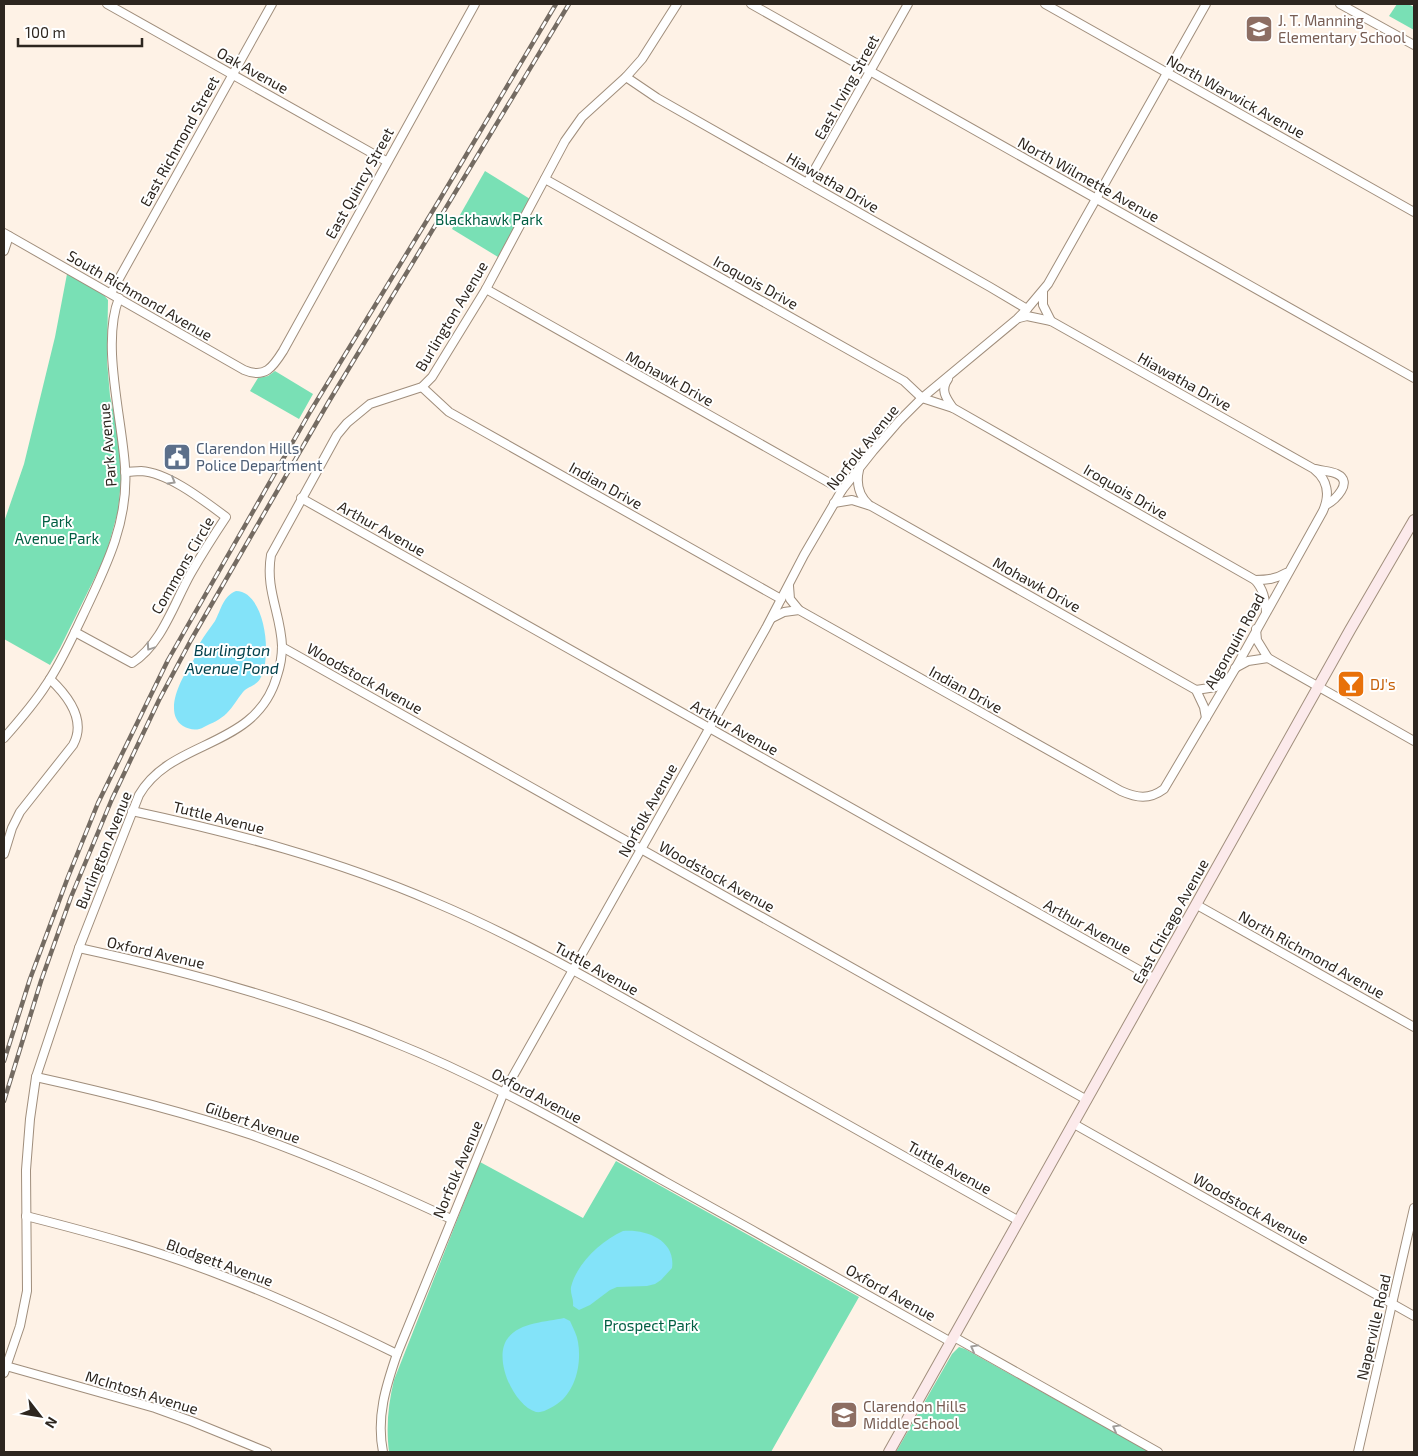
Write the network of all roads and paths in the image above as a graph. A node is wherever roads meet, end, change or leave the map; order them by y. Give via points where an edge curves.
1 (107, 4) edge
2 (272, 4) edge
3 (475, 4) edge
4 (677, 4) edge
5 (751, 4) edge
6 (908, 4) edge
7 (1045, 4) edge
8 (1206, 4) edge
9 (1340, 4) edge
10 (1414, 45) edge
11 (870, 71) junction
12 (1167, 72) junction
13 (232, 74) junction
14 (626, 77) junction
15 (386, 161) junction
16 (545, 179) junction
17 (807, 183) junction
18 (1096, 199) junction
19 (1414, 212) edge
20 (6, 235) edge
21 (4, 251) edge
22 (486, 289) junction
23 (1043, 292) junction
24 (110, 293) junction
25 (119, 298) junction
26 (1027, 309) junction
27 (1017, 319) junction
28 (1051, 321) junction
29 (264, 372) joint
30 (951, 373) junction
31 (1414, 378) edge
32 (422, 387) junction
33 (922, 398) junction
34 (953, 408) junction
35 (860, 466) junction
36 (1314, 469) junction
37 (125, 472) junction
38 (1327, 489) joint
39 (842, 490) junction
40 (301, 498) junction
41 (834, 503) junction
42 (1326, 505) junction
43 (871, 506) junction
44 (1414, 520) edge
45 (1288, 572) junction
46 (1255, 580) junction
47 (789, 585) junction
48 (781, 599) junction
49 (799, 610) junction
50 (1266, 612) junction
51 (770, 620) junction
52 (1256, 629) junction
53 (75, 632) junction
54 (282, 647) junction
55 (1268, 658) junction
56 (1235, 669) junction
57 (50, 679) junction
58 (1228, 679) junction
59 (1319, 688) junction
60 (1196, 690) junction
61 (1206, 718) junction
62 (709, 728) junction
63 (4, 738) edge
64 (1414, 741) edge
65 (1150, 796) joint
66 (132, 810) junction
67 (641, 849) junction
68 (4, 854) edge
69 (1197, 905) junction
70 (79, 948) junction
71 (573, 970) junction
72 (1155, 979) junction
73 (1414, 1027) edge
74 (36, 1077) junction
75 (504, 1092) junction
76 (1087, 1100) junction
77 (1074, 1124) junction
78 (1414, 1208) edge
79 (26, 1216) junction
80 (452, 1218) junction
81 (1019, 1221) junction
82 (1392, 1303) junction
83 (1414, 1316) edge
84 (952, 1339) junction
85 (397, 1354) junction
86 (5, 1370) edge
87 (267, 1452) edge
88 (383, 1452) edge
89 (889, 1452) edge
90 (1158, 1452) edge
91 (1358, 1452) edge

1 - 13 street, Oak Avenue
2 - 13 street, East Richmond Street
3 - 15 street, East Quincy Street
4 - 14 street, Burlington Avenue
5 - 11 street, North Wilmette Avenue
6 - 11 street, East Irving Street
7 - 12 street, North Warwick Avenue
8 - 12 street, Norfolk Avenue
9 - 10 street
11 - 17 street, East Irving Street
11 - 18 street, North Wilmette Avenue
12 - 18 street, Norfolk Avenue
12 - 19 street, North Warwick Avenue
13 - 15 street, Oak Avenue
13 - 24 street, East Richmond Street
14 - 16 street, Burlington Avenue via 582,117
14 - 17 street, Hiawatha Drive
15 - 29 street, East Quincy Street via 283,350 272,367
16 - 22 street, Burlington Avenue
16 - 33 street, Iroquois Drive via 904,381
17 - 26 street, Hiawatha Drive
18 - 23 street, Norfolk Avenue
18 - 31 street, North Wilmette Avenue
20 - 21 street
20 - 24 street, South Richmond Avenue
22 - 32 street, Burlington Avenue via 432,378
22 - 39 street, Mohawk Drive
23 - 26 street, Norfolk Avenue
23 - 28 street via 1043,305
24 - 25 street, South Richmond Avenue
25 - 29 street, South Richmond Avenue via 244,370 254,374
25 - 37 street, Park Avenue via 115,307 112,345
26 - 27 street, Norfolk Avenue
27 - 28 street, Hiawatha Drive via 1027,316
27 - 30 street, Norfolk Avenue
28 - 36 street, Hiawatha Drive
30 - 33 street, Norfolk Avenue
30 - 34 street via 944,384 944,396
32 - 40 street, Burlington Avenue via 378,400 360,410 338,435
32 - 48 street, Indian Drive via 449,412
33 - 34 street, Iroquois Drive
33 - 35 street, Norfolk Avenue
34 - 46 street, Iroquois Drive
35 - 39 street, Norfolk Avenue
35 - 43 street via 860,492
36 - 38 street, Hiawatha Drive via 1324,479
36 - 42 street via 1336,473 1343,481 1340,494
37 - 53 street, Park Avenue via 123,509 114,546
37 -> 53 street, Commons Circle via 141,471 162,476 226,516 144,655 132,662
38 - 42 street, Algonquin Road
39 - 41 street, Norfolk Avenue
40 - 54 street, Burlington Avenue via 276,544 269,565
40 - 62 street, Arthur Avenue
41 - 43 street, Mohawk Drive via 852,500
41 - 47 street, Norfolk Avenue
42 - 45 street, Algonquin Road
43 - 60 street, Mohawk Drive
44 - 59 main road, East Chicago Avenue
45 - 46 street via 1277,578
45 - 50 street, Algonquin Road
46 - 50 street via 1265,598
47 - 48 street, Norfolk Avenue
47 - 49 street via 790,599
48 - 51 street, Norfolk Avenue
49 - 51 street via 784,612
49 - 65 street, Indian Drive via 1121,791 1137,797
50 - 52 street, Algonquin Road
51 - 62 street, Norfolk Avenue
52 - 55 street via 1257,640
52 - 56 street, Algonquin Road
53 - 57 street, Park Avenue
54 - 66 street, Burlington Avenue via 274,686 256,713 235,731 158,772 145,784
54 - 67 street, Woodstock Avenue
55 - 56 street via 1248,661
55 - 59 street
56 - 58 street, Algonquin Road
57 - 63 street, Park Avenue
57 - 68 street via 63,691 75,712 78,736 20,812
58 - 60 street via 1216,687
58 - 61 street, Algonquin Road
59 - 64 street
59 - 69 main road, East Chicago Avenue
60 - 61 street
61 - 65 street, Algonquin Road via 1168,784 1158,794
62 - 67 street, Norfolk Avenue
62 - 72 street, Arthur Avenue
66 - 70 street, Burlington Avenue
66 - 71 street, Tuttle Avenue via 261,841 360,872 477,921
67 - 71 street, Norfolk Avenue
67 - 76 street, Woodstock Avenue
69 - 72 main road, East Chicago Avenue
69 - 73 street, North Richmond Avenue
70 - 74 street, Burlington Avenue
70 - 75 street, Oxford Avenue via 201,976 299,1006 394,1042
71 - 75 street, Norfolk Avenue
71 - 81 street, Tuttle Avenue
72 - 76 main road, East Chicago Avenue
74 - 79 street, Burlington Avenue via 27,1145
74 - 80 street, Gilbert Avenue via 154,1105 253,1135
75 - 80 street, Norfolk Avenue
75 - 84 street, Oxford Avenue
76 - 77 main road, East Chicago Avenue
77 - 81 main road, East Chicago Avenue
77 - 82 street, Woodstock Avenue
78 - 82 street, Naperville Road
79 - 85 street, Blodgett Avenue via 136,1246 222,1276 299,1307
79 - 86 street, Burlington Avenue via 27,1291 20,1326
80 - 85 street, Norfolk Avenue
81 - 84 main road, East Chicago Avenue
82 - 83 street, Woodstock Avenue
82 - 91 street, Naperville Road
84 - 89 main road, East Chicago Avenue
90 -> 84 street, Oxford Avenue
85 - 88 street, Norfolk Avenue via 381,1412
86 - 87 street, McIntosh Avenue via 155,1408

